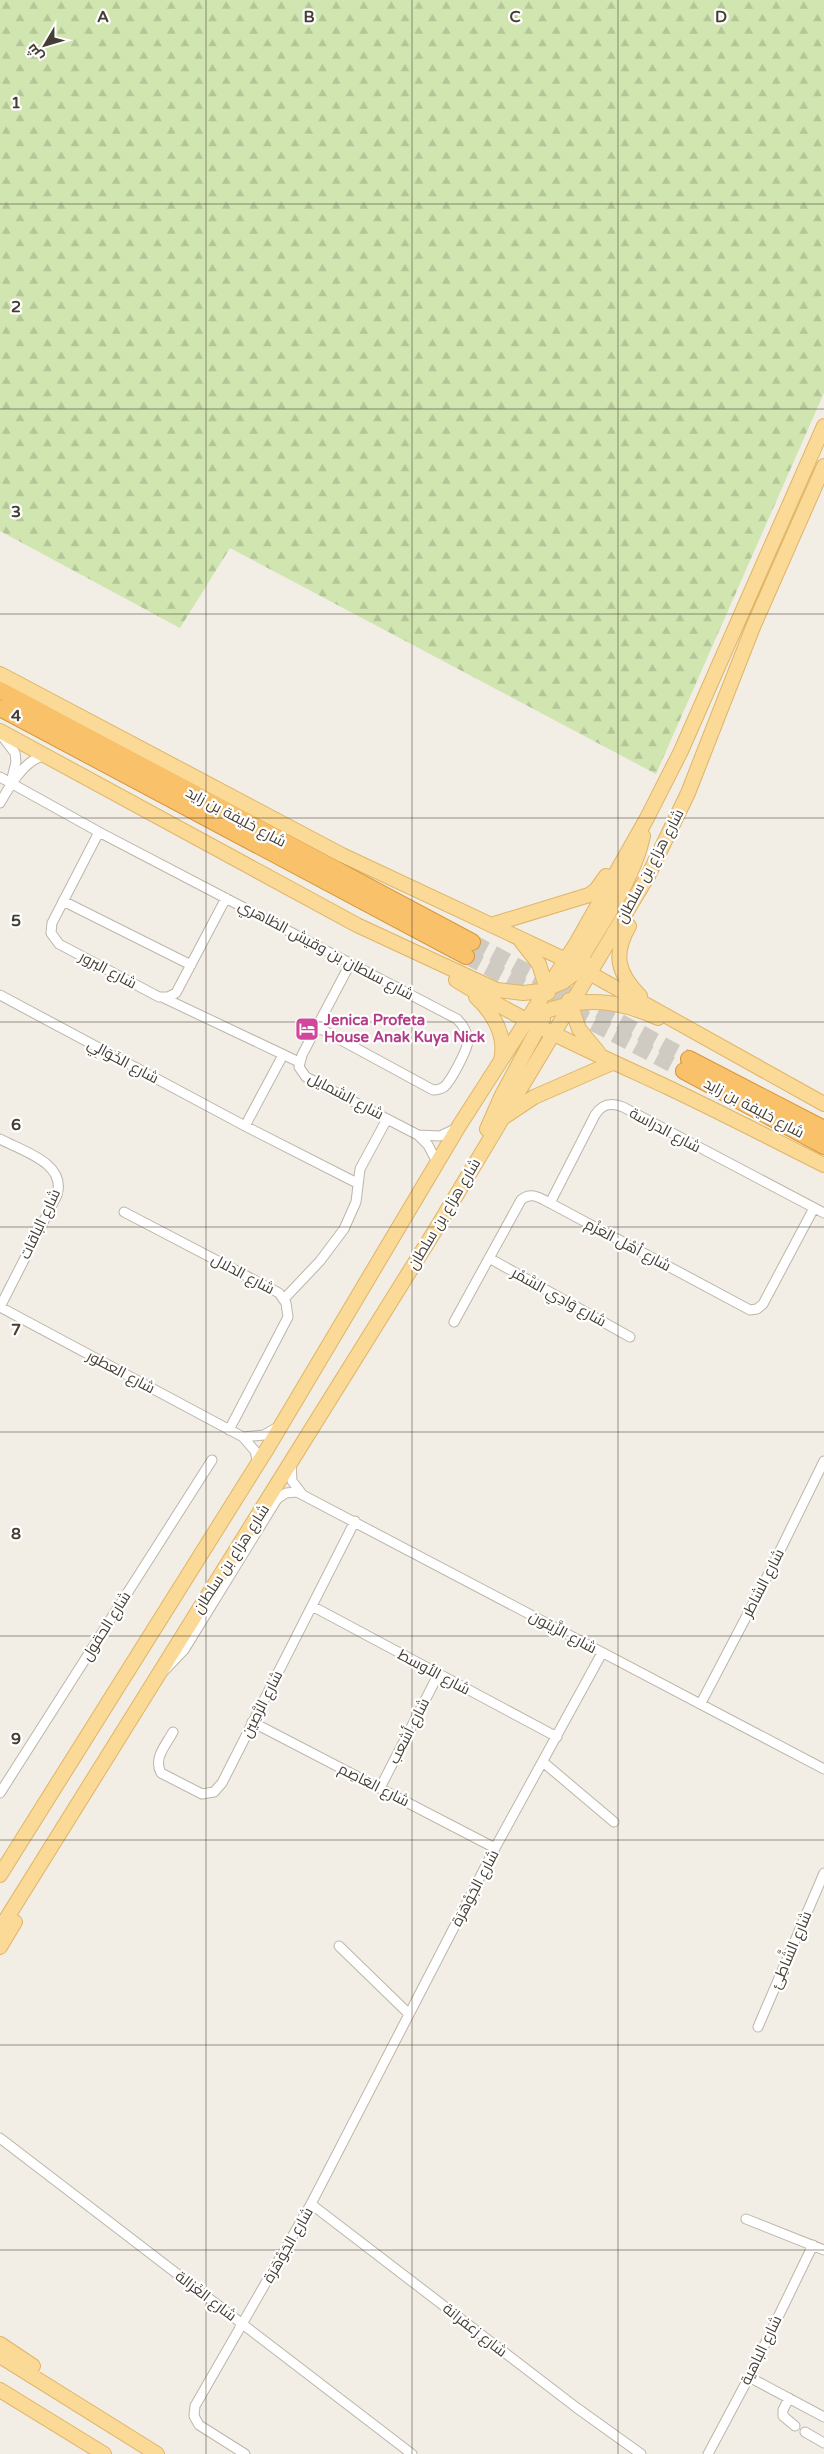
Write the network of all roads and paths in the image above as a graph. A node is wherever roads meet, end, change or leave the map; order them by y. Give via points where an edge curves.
1 (824, 426) edge
2 (824, 466) edge
3 (0, 674) edge
4 (0, 690) edge
5 (0, 708) edge
6 (0, 731) edge
7 (44, 756) junction
8 (0, 777) edge
9 (11, 782) junction
10 (0, 803) edge
11 (647, 818) junction
12 (100, 832) junction
13 (662, 848) junction
14 (226, 898) junction
15 (63, 901) junction
16 (492, 926) junction
17 (514, 935) junction
18 (407, 950) junction
19 (350, 964) junction
20 (191, 965) junction
21 (577, 969) junction
22 (548, 989) junction
23 (0, 995) edge
24 (164, 998) junction
25 (645, 1002) junction
26 (570, 1006) junction
27 (546, 1011) junction
28 (534, 1023) junction
29 (317, 1027) junction
30 (553, 1033) junction
31 (283, 1055) junction
32 (608, 1061) junction
33 (299, 1062) junction
34 (500, 1063) junction
35 (779, 1080) junction
36 (824, 1104) edge
37 (387, 1119) junction
38 (500, 1121) junction
39 (245, 1126) junction
40 (459, 1126) junction
41 (824, 1129) edge
42 (418, 1135) junction
43 (0, 1139) edge
44 (824, 1146) edge
45 (479, 1156) junction
46 (438, 1164) junction
47 (824, 1165) edge
48 (358, 1184) junction
49 (550, 1203) junction
50 (814, 1208) junction
51 (124, 1212) dead end
52 (824, 1213) edge
53 (489, 1258) junction
54 (284, 1299) junction
55 (0, 1307) edge
56 (454, 1322) dead end
57 (630, 1336) dead end
58 (281, 1424) junction
59 (229, 1430) junction
60 (243, 1437) junction
61 (292, 1458) junction
62 (212, 1460) dead end
63 (824, 1461) edge
64 (258, 1464) junction
65 (302, 1494) junction
66 (355, 1521) junction
67 (312, 1606) junction
68 (602, 1652) junction
69 (157, 1674) junction
70 (438, 1675) junction
71 (701, 1703) junction
72 (252, 1722) junction
73 (173, 1732) dead end
74 (557, 1737) junction
75 (543, 1762) junction
76 (824, 1769) edge
77 (380, 1788) junction
78 (0, 1793) edge
79 (614, 1822) dead end
80 (496, 1848) junction
81 (38, 1868) junction
82 (824, 1873) edge
83 (0, 1874) edge
84 (0, 1929) edge
85 (339, 1946) dead end
86 (0, 1947) edge
87 (409, 2014) junction
88 (758, 2027) dead end
89 (0, 2138) edge
90 (312, 2204) junction
91 (746, 2218) dead end
92 (812, 2245) junction
93 (824, 2250) edge
94 (242, 2324) junction
95 (0, 2344) edge
96 (0, 2356) edge
97 (0, 2363) edge
98 (28, 2373) junction
99 (749, 2377) junction
100 (47, 2385) junction
101 (0, 2390) edge
102 (788, 2398) junction
103 (824, 2417) edge
104 (795, 2426) dead end
105 (824, 2431) edge
106 (805, 2432) dead end
107 (822, 2441) edge
108 (104, 2454) edge
109 (157, 2454) edge
110 (245, 2454) edge
111 (412, 2454) edge
112 (641, 2454) edge
113 (708, 2454) edge

1 - 11 main road, شارع هزاع بن سلطان via 681,751
2 - 13 main road, شارع هزاع بن سلطان via 753,627 688,793
3 - 16 main road via 294,831
4 - 5 highway, شارع خليفة بن زايد via 469,949 135,782
6 - 7 main road
6 - 9 street via 15,753
7 - 9 street via 31,760
7 - 18 main road
8 - 9 street, شارع سلطان بن وقيش الظاهري
9 - 10 street
9 - 12 street, شارع سلطان بن وقيش الظاهري
11 - 16 main road via 601,884 589,895
11 - 21 main road via 636,862
12 - 14 street, شارع سلطان بن وقيش الظاهري
12 - 15 street, شارع البرور
13 - 21 main road, شارع هزاع بن سلطان via 612,936
13 - 25 main road via 663,865 618,949 622,971
14 - 19 street, شارع سلطان بن وقيش الظاهري
14 - 20 street
15 - 20 street
15 - 24 street, شارع البرور via 50,929 56,941
16 - 17 main road
17 - 21 main road
17 - 22 main road via 536,958
18 - 22 main road via 497,990 523,993
18 - 28 main road via 485,998
18 - 34 main road via 471,992 485,1006 503,1043
19 - 29 street, شارع الشمايل
19 - 29 street, شارع سلطان بن وقيش الظاهري via 457,1019 467,1034 465,1052 446,1084 432,1090
20 - 24 street via 176,993
21 - 22 main road
21 - 25 main road
21 - 26 main road, شارع هزاع بن سلطان
21 - 26 main road via 568,992
22 - 27 main road
22 - 28 main road, شارع هزاع بن سلطان
23 - 39 street, شارع الخَوَالِي
24 - 31 street
25 - 35 main road
26 - 27 main road
26 - 30 main road, شارع هزاع بن سلطان
26 - 32 main road via 579,1029
26 - 35 main road via 605,1001 627,1005
27 - 28 main road
28 - 30 main road
28 - 34 main road, شارع هزاع بن سلطان
28 - 45 main road via 496,1107
29 - 33 street, شارع الشمايل
30 - 32 main road
30 - 38 main road, شارع هزاع بن سلطان
31 - 33 street
31 - 39 street
32 - 38 main road via 534,1097
32 - 47 main road
33 - 37 street, شارع الشمايل via 306,1077
34 - 40 main road, شارع هزاع بن سلطان
35 - 36 main road
37 - 42 street, شارع الشمايل
37 - 48 street via 360,1169
38 - 45 main road, شارع هزاع بن سلطان
39 - 48 street, شارع الخَوَالِي
40 - 42 street, شارع الشمايل via 440,1136 428,1138
40 - 46 main road, شارع هزاع بن سلطان
41 - 44 highway, شارع خليفة بن زايد via 686,1065
42 - 46 street, شارع الشمايل via 428,1145
43 - 55 street, شارع الباقات via 50,1165 59,1184 57,1195
45 - 61 main road, شارع هزاع بن سلطان
46 - 58 main road, شارع هزاع بن سلطان
48 - 54 street via 356,1202 344,1229 320,1261
49 - 50 street, شارع الدراسة via 596,1112 612,1104
49 - 50 street, شارع أهْل العَزْم via 750,1310 763,1304
49 - 53 street, شارع أهْل العَزْم via 534,1195 523,1197
50 - 52 street, شارع الدراسة
51 - 54 street, شارع الدلال via 279,1293
53 - 56 street, شارع أهْل العَزْم
53 - 57 street, شارع وَادِي السَّمْر
54 - 59 street, شارع الدلال via 288,1317
55 - 59 street, شارع العطور
58 - 60 street via 264,1435
58 - 64 main road, شارع هزاع بن سلطان
59 - 60 street, شارع العطور
60 - 64 street, شارع العطور via 255,1451
61 - 65 street via 292,1481
61 - 69 main road, شارع هزاع بن سلطان
62 - 78 street, شارع الحقول
63 - 71 street, شارع الشاطر
64 - 83 main road, شارع هزاع بن سلطان
65 - 66 street, شارع الزَّيتون
65 - 69 street via 292,1492 277,1499 184,1650
66 - 67 street, شارع الرَّصِين
66 - 68 street, شارع الزَّيتون
67 - 70 street, شارع الأوسط
67 - 72 street, شارع الرَّصِين
68 - 71 street, شارع الزَّيتون
68 - 74 street, شارع الجَوْهَرَة
69 - 81 main road, شارع هزاع بن سلطان
70 - 74 street, شارع الأوسط
70 - 77 street, شارع أشعب
71 - 76 street, شارع الزَّيتون
72 - 73 street, شارع الرَّصِين via 218,1788 208,1794 196,1792 161,1773 159,1757
72 - 77 street, شارع العَاصِم
74 - 75 street, شارع الجَوْهَرَة
75 - 79 street
75 - 80 street, شارع الجَوْهَرَة
77 - 80 street, شارع العَاصِم
80 - 87 street, شارع الجَوْهَرَة
81 - 84 main road, شارع هزاع بن سلطان
81 - 86 main road via 29,1899
82 - 88 street, شارع الشَّاطِئ
85 - 87 street
87 - 90 street, شارع الجَوْهَرَة
89 - 94 street, شارع الغَزالة
90 - 94 street, شارع الجَوْهَرَة
90 - 112 street, شارع زعفرانة
91 - 92 street
92 - 93 street
92 - 99 street, شارع الباهية
94 - 110 street, شارع الجَوْهَرَة via 194,2411 199,2425
94 - 111 street, شارع الغَزالة
95 - 100 main road via 33,2367
96 - 98 main road
97 - 98 main road
98 - 100 main road
99 - 102 street
99 - 113 street, شارع الباهية
100 - 109 main road
101 - 108 main road
102 - 103 street
102 - 104 street via 782,2410 783,2416
105 - 107 street
106 - 107 street

